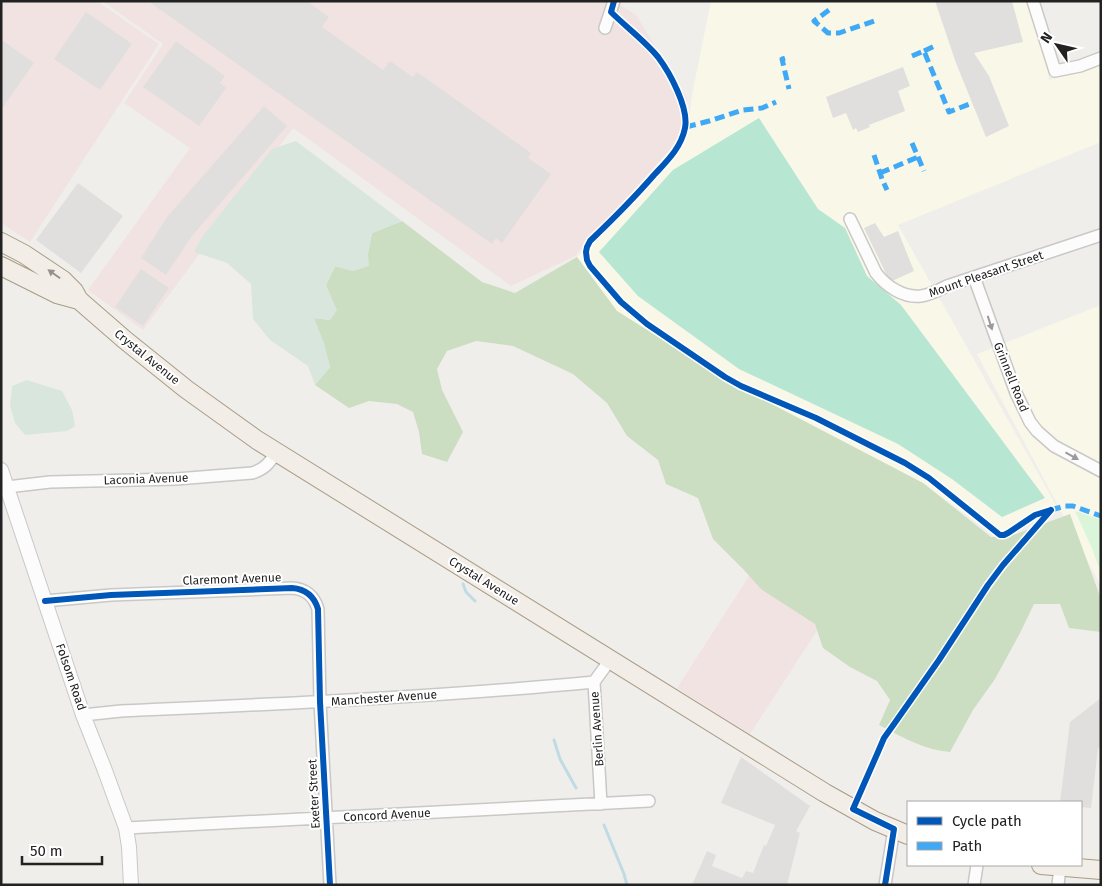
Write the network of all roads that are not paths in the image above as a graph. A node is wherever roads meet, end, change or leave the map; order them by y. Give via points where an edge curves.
1 (614, 1) edge
2 (1033, 1) edge
3 (605, 28) dead end
4 (1101, 58) edge
5 (850, 219) dead end
6 (1101, 235) edge
7 (1, 242) edge
8 (1, 266) edge
9 (974, 277) junction
10 (79, 300) junction
11 (277, 452) junction
12 (1, 470) edge
13 (1101, 471) edge
14 (7, 487) junction
15 (45, 601) junction
16 (610, 660) junction
17 (594, 682) junction
18 (320, 702) junction
19 (84, 716) junction
20 (648, 801) dead end
21 (601, 804) junction
22 (326, 818) junction
23 (126, 828) junction
24 (901, 832) edge
25 (977, 866) edge
26 (1050, 866) edge
27 (1060, 867) junction
28 (1101, 870) edge
29 (131, 885) edge
30 (330, 885) edge
31 (885, 885) edge
32 (974, 885) edge
33 (1058, 885) edge

1 - 3 street
2 - 4 street via 1055,71
5 - 9 street, Mount Pleasant Street via 876,273 896,290 921,296
6 - 9 street, Mount Pleasant Street
10 -> 7 main road, Crystal Avenue via 64,280
8 - 10 main road, Crystal Avenue via 56,294
9 -> 13 street, Grinnell Road via 1016,393 1030,422 1054,446
10 - 11 main road, Crystal Avenue via 186,389
11 - 14 street, Laconia Avenue via 261,471 252,473 176,479 50,482
11 - 16 main road, Crystal Avenue
12 - 14 street, Folsom Road
14 - 15 street, Folsom Road
15 - 18 street, Claremont Avenue via 148,593 304,590 318,609
15 - 19 street, Folsom Road
16 - 17 street, Berlin Avenue
16 - 24 main road, Crystal Avenue via 825,793
17 - 18 street, Manchester Avenue
17 - 21 street, Berlin Avenue
18 - 19 street, Manchester Avenue via 121,711
18 - 22 street, Exeter Street
19 - 23 street, Folsom Road
20 - 21 street, Concord Avenue
21 - 22 street, Concord Avenue
22 - 23 street, Concord Avenue
22 - 30 street, Exeter Street
23 - 29 street, Folsom Road
24 - 31 street
25 - 32 street
26 - 27 main road
27 - 28 main road
27 - 33 street

